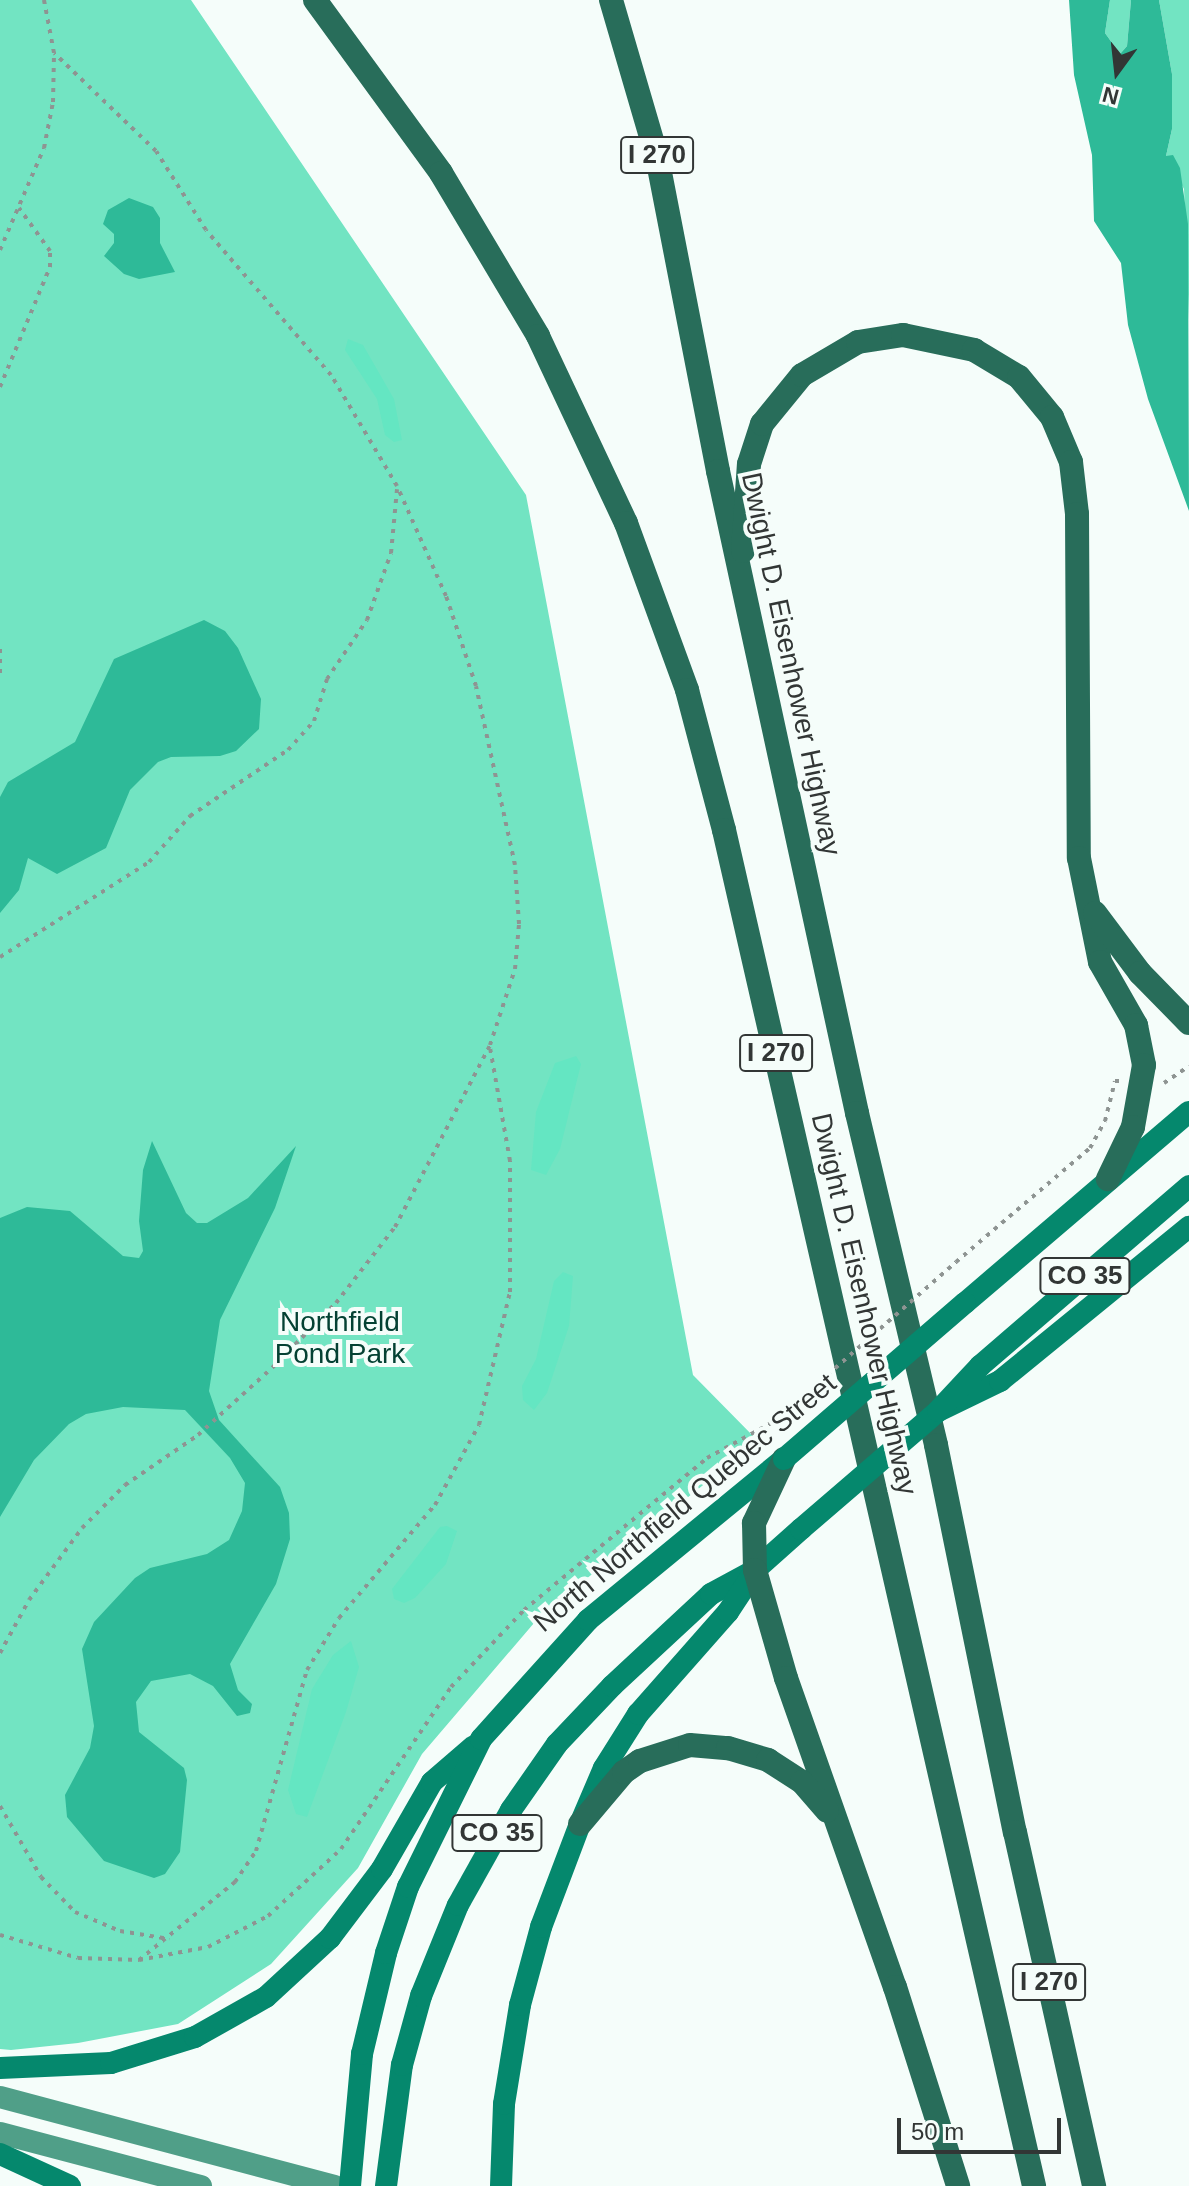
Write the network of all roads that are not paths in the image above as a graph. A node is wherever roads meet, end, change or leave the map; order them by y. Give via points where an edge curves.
1 (315, 0) edge
2 (611, 0) edge
3 (741, 578) junction
4 (1086, 901) junction
5 (1189, 1023) edge
6 (1189, 1112) edge
7 (1108, 1179) junction
8 (1189, 1186) edge
9 (1189, 1227) edge
10 (983, 1377) junction
11 (784, 1459) junction
12 (755, 1570) junction
13 (481, 1739) junction
14 (836, 1822) junction
15 (580, 1824) junction
16 (0, 2068) edge
17 (0, 2097) edge
18 (0, 2133) edge
19 (0, 2154) edge
20 (70, 2186) edge
21 (201, 2186) edge
22 (334, 2186) edge
23 (350, 2186) edge
24 (386, 2186) edge
25 (501, 2186) edge
26 (958, 2186) edge
27 (1034, 2186) edge
28 (1094, 2186) edge

1 - 27 highway, Dwight D. Eisenhower Highway / I 270 via 456,196 538,336 626,523 687,690 735,875
2 - 3 highway, Dwight D. Eisenhower Highway / I 270 via 657,157
3 - 4 highway via 753,444 772,405 819,362 858,342 903,335 962,346 1019,377 1052,417 1075,487 1076,802
3 - 28 highway, Dwight D. Eisenhower Highway / I 270 via 857,1113 936,1445
4 - 5 highway via 1140,973
4 - 7 highway via 1100,962 1136,1025 1144,1065 1133,1127
6 - 7 main road, North Northfield Quebec Street / CO 35
7 - 11 main road, North Northfield Quebec Street / CO 35, bridge
8 - 10 main road, CO 35
9 - 10 main road
10 - 12 main road, CO 35, bridge
11 - 12 highway via 754,1523
11 - 13 main road, North Northfield Quebec Street / CO 35 via 596,1612 557,1649
12 - 14 highway
12 - 15 main road via 728,1612 638,1714 604,1768
12 - 24 main road, CO 35 via 711,1594 581,1717 532,1778 493,1840 442,1939 421,1996 400,2078
13 - 16 main road via 432,1782 382,1869 330,1938 266,1997 195,2037 126,2059 61,2069
13 - 23 main road, North Northfield Quebec Street / CO 35 via 408,1887 386,1953 362,2054
14 - 15 highway via 802,1782 770,1761 705,1745 640,1761 610,1786
14 - 26 highway
15 - 25 main road via 541,1927 520,2005 504,2104
17 - 22 main road
18 - 21 main road
19 - 20 main road

